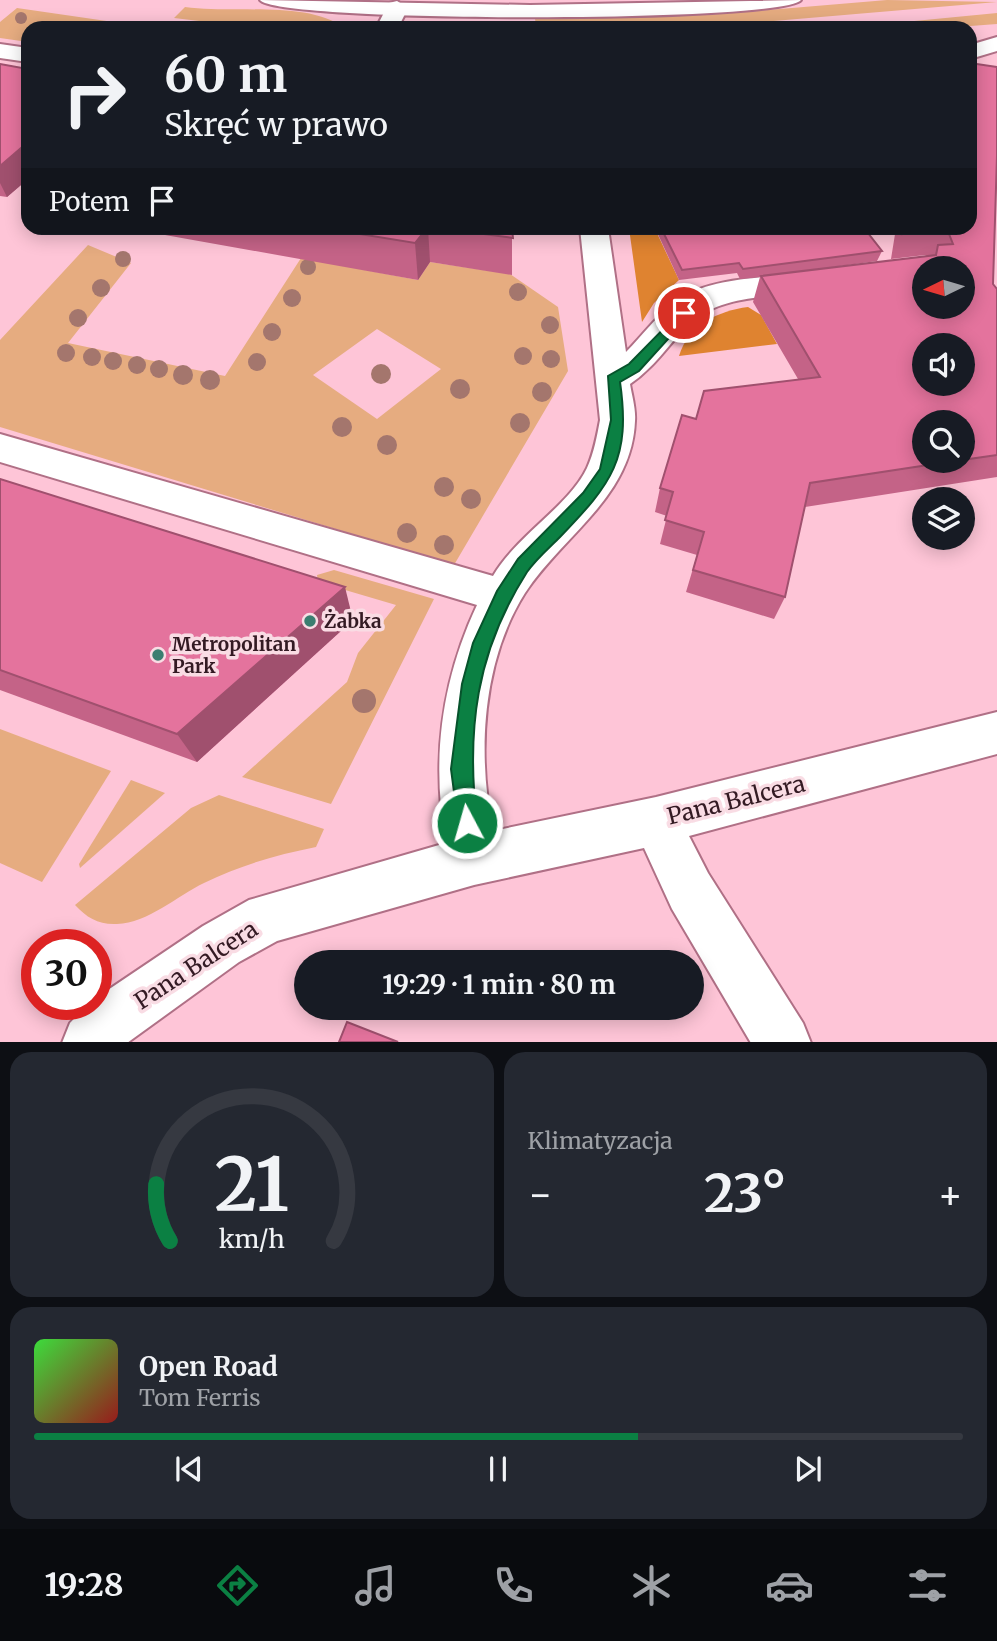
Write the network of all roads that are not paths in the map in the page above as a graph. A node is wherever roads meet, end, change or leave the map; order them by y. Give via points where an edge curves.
1 (271, 0) edge
2 (790, 0) edge
3 (392, 18) edge
4 (997, 44) edge
5 (977, 50) edge
6 (0, 51) edge
7 (21, 54) edge
8 (595, 235) edge
9 (833, 280) edge
10 (613, 379) junction
11 (0, 448) edge
12 (503, 596) junction
13 (997, 733) edge
14 (656, 821) junction
15 (474, 860) junction
16 (90, 1042) edge
17 (783, 1042) edge

1 - 3 street
2 - 3 street
4 - 5 street
6 - 7 street
8 - 10 street
9 - 10 street via 754,289 697,302 671,324 634,368
10 - 12 street via 618,420 608,470 589,497 524,563
11 - 12 street
12 - 15 street via 481,643 464,732 461,769
13 - 14 street, Pana Balcera
14 - 15 street, Pana Balcera
14 - 17 street via 690,891
15 - 16 street, Pana Balcera via 267,918 221,944 105,1026

